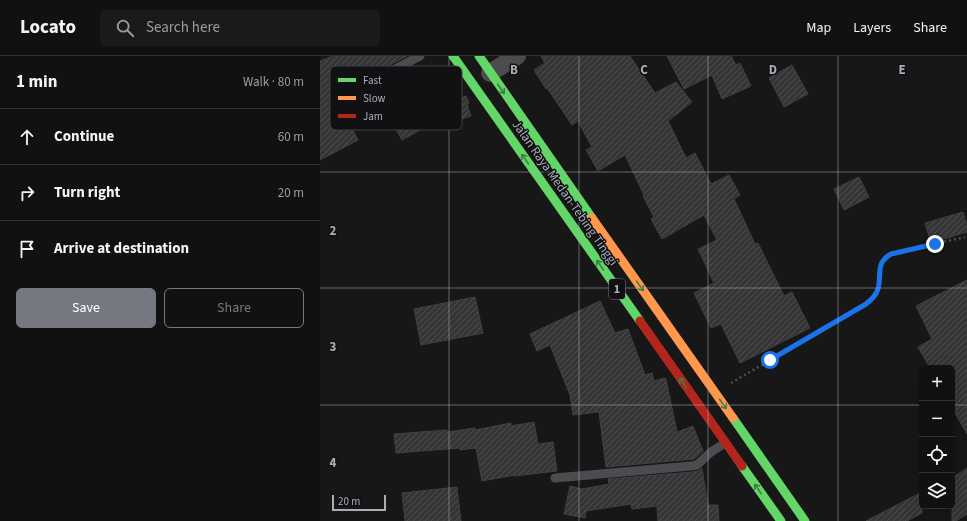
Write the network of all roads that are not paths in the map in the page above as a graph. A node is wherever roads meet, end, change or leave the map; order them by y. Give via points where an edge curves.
1 (420, 56) edge
2 (453, 56) edge
3 (479, 56) edge
4 (517, 56) edge
5 (401, 66) edge
6 (460, 66) edge
7 (462, 69) edge
8 (490, 73) junction
9 (725, 443) junction
10 (555, 478) dead end
11 (781, 521) edge
12 (805, 521) edge

1 - 5 lane
6 -> 2 highway, Jalan Raya Medan-Tebing Tinggi / 1
3 - 8 highway, Jalan Raya Medan-Tebing Tinggi / 1
4 - 8 street
9 -> 7 highway, Jalan Raya Medan-Tebing Tinggi / 1
8 -> 12 highway, Jalan Raya Medan-Tebing Tinggi / 1
9 - 10 lane via 691,466
11 -> 9 highway, Jalan Raya Medan-Tebing Tinggi / 1

